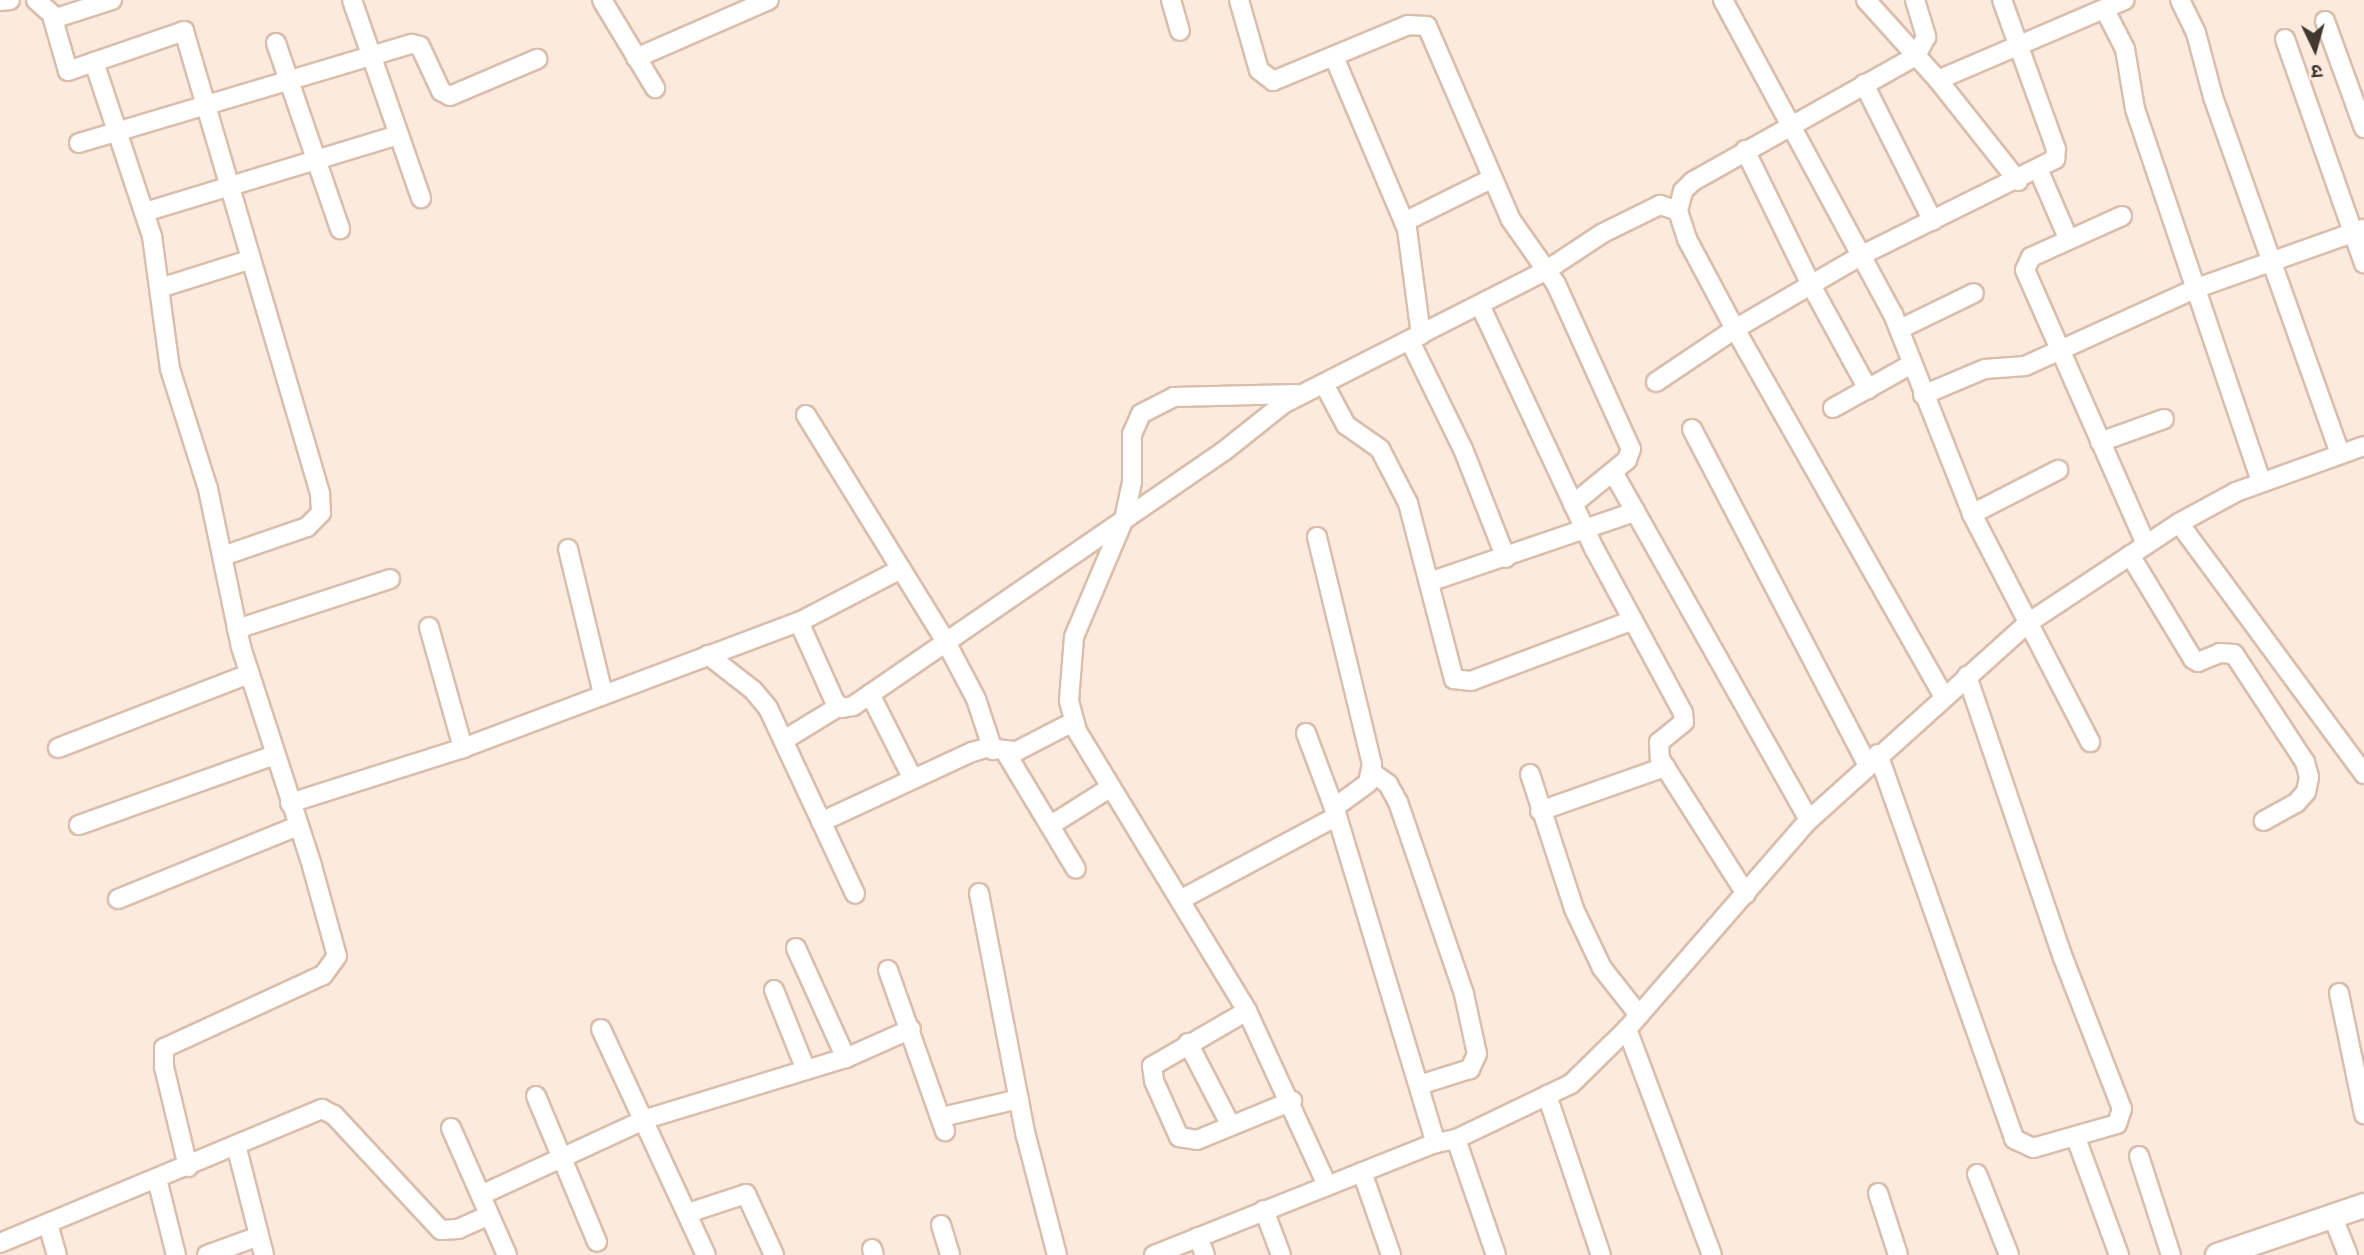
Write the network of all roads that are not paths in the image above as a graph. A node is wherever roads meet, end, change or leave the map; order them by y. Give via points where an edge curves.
1 (10, 0) edge
2 (36, 0) edge
3 (110, 0) edge
4 (602, 0) edge
5 (769, 0) edge
6 (1171, 0) edge
7 (1238, 0) edge
8 (1723, 0) edge
9 (1866, 0) edge
10 (1915, 0) edge
11 (2002, 0) edge
12 (2125, 0) edge
13 (2180, 0) edge
14 (0, 1) edge
15 (358, 2) edge
16 (2094, 8) edge
17 (55, 17) junction
18 (2325, 21) dead end
19 (1180, 31) dead end
20 (2285, 39) dead end
21 (276, 43) dead end
22 (2019, 47) junction
23 (1916, 56) junction
24 (372, 57) junction
25 (1334, 57) junction
26 (636, 58) junction
27 (537, 59) dead end
28 (94, 62) junction
29 (289, 80) junction
30 (1938, 80) junction
31 (1864, 84) junction
32 (655, 89) dead end
33 (204, 104) junction
34 (1791, 124) junction
35 (2364, 128) edge
36 (119, 130) junction
37 (399, 135) junction
38 (79, 143) dead end
39 (1745, 150) junction
40 (314, 161) junction
41 (2039, 171) junction
42 (1493, 178) junction
43 (2018, 181) junction
44 (228, 188) junction
45 (421, 198) dead end
46 (1678, 211) junction
47 (145, 212) junction
48 (2122, 216) dead end
49 (1933, 221) junction
50 (1404, 222) junction
51 (340, 229) dead end
52 (2359, 231) edge
53 (2068, 238) junction
54 (1862, 255) junction
55 (249, 260) junction
56 (2274, 263) junction
57 (2364, 263) edge
58 (1548, 270) junction
59 (1811, 285) junction
60 (160, 288) junction
61 (2197, 288) junction
62 (1974, 293) dead end
63 (1480, 305) junction
64 (1735, 328) junction
65 (1899, 329) junction
66 (1416, 338) junction
67 (2059, 349) junction
68 (1912, 364) junction
69 (1656, 382) dead end
70 (1324, 384) junction
71 (1868, 389) junction
72 (1301, 394) junction
73 (1923, 395) junction
74 (1833, 408) dead end
75 (806, 415) dead end
76 (2164, 419) dead end
77 (1692, 429) dead end
78 (2101, 442) junction
79 (2364, 446) edge
80 (2340, 453) junction
81 (2058, 470) dead end
82 (1613, 472) junction
83 (2260, 481) junction
84 (1573, 504) junction
85 (1635, 512) junction
86 (1972, 514) junction
87 (1124, 519) junction
88 (2179, 523) junction
89 (1586, 530) junction
90 (1317, 537) dead end
91 (2146, 544) junction
92 (568, 549) dead end
93 (2130, 555) junction
94 (223, 556) junction
95 (1506, 558) junction
96 (901, 569) junction
97 (390, 579) dead end
98 (1429, 582) junction
99 (1633, 620) junction
100 (799, 622) junction
101 (2028, 623) junction
102 (429, 627) dead end
103 (237, 629) junction
104 (946, 642) junction
105 (708, 655) junction
106 (249, 674) junction
107 (1967, 676) junction
108 (603, 694) junction
109 (870, 694) junction
110 (1944, 697) junction
111 (838, 707) junction
112 (1073, 722) junction
113 (1306, 733) dead end
114 (784, 740) junction
115 (2090, 742) dead end
116 (58, 748) dead end
117 (463, 748) junction
118 (999, 751) junction
119 (274, 755) junction
120 (1873, 759) junction
121 (1665, 767) junction
122 (1373, 773) junction
123 (1530, 774) dead end
124 (2364, 774) edge
125 (913, 779) junction
126 (1111, 787) junction
127 (290, 803) junction
128 (1540, 811) junction
129 (1336, 812) junction
130 (1809, 820) junction
131 (2264, 821) dead end
132 (821, 822) junction
133 (79, 825) dead end
134 (1051, 825) junction
135 (298, 826) junction
136 (1076, 869) dead end
137 (979, 893) dead end
138 (855, 894) dead end
139 (1746, 894) junction
140 (118, 900) dead end
141 (1180, 900) junction
142 (796, 947) dead end
143 (888, 970) dead end
144 (774, 990) dead end
145 (2339, 993) dead end
146 (1247, 1011) junction
147 (1639, 1015) junction
148 (601, 1029) dead end
149 (911, 1029) junction
150 (1626, 1029) junction
151 (1188, 1043) junction
152 (846, 1058) junction
153 (806, 1070) junction
154 (1419, 1086) junction
155 (536, 1096) dead end
156 (1547, 1096) junction
157 (1019, 1099) junction
158 (1292, 1101) junction
159 (2364, 1114) edge
160 (646, 1119) junction
161 (1231, 1126) junction
162 (451, 1128) dead end
163 (2076, 1138) junction
164 (1456, 1139) junction
165 (1436, 1143) junction
166 (236, 1145) junction
167 (561, 1156) junction
168 (2139, 1156) dead end
169 (188, 1167) junction
170 (1362, 1172) junction
171 (1977, 1174) dead end
172 (158, 1179) junction
173 (1327, 1185) junction
174 (1878, 1193) dead end
175 (481, 1195) junction
176 (2364, 1205) edge
177 (1264, 1210) junction
178 (688, 1213) junction
179 (489, 1214) junction
180 (2332, 1215) junction
181 (48, 1224) junction
182 (941, 1225) dead end
183 (259, 1236) junction
184 (1198, 1237) junction
185 (597, 1241) dead end
186 (0, 1243) edge
187 (2262, 1248) edge
188 (1896, 1254) edge
189 (57, 1255) edge
190 (176, 1255) edge
191 (207, 1255) edge
192 (264, 1255) edge
193 (508, 1255) edge
194 (706, 1255) edge
195 (774, 1255) edge
196 (950, 1255) edge
197 (1057, 1255) edge
198 (1154, 1255) edge
199 (1205, 1255) edge
200 (1281, 1255) edge
201 (1391, 1255) edge
202 (1496, 1255) edge
203 (1601, 1255) edge
204 (1712, 1255) edge
205 (2009, 1255) edge
206 (2119, 1255) edge
207 (2171, 1255) edge
208 (2217, 1255) edge
209 (2348, 1255) edge

1 - 14 street
2 - 17 street
3 - 17 street
4 - 26 street
5 - 26 street
6 - 19 street
7 - 25 street via 1259,70 1268,80 1281,80
8 - 34 street
9 - 23 street
10 - 23 street via 1926,37
11 - 22 street
12 - 16 street
13 - 56 street via 2196,33 2213,97
15 - 24 street
16 - 22 street
16 - 61 street via 2124,49 2135,109
17 - 28 street via 68,71
18 - 35 street
20 - 52 street
21 - 29 street
22 - 30 street
22 - 41 street via 2056,149 2055,159
23 - 30 street
23 - 31 street
24 - 27 street via 418,44 441,91 450,96
24 - 29 street
24 - 37 street
25 - 42 street via 1416,22 1427,26
25 - 50 street
26 - 32 street
28 - 33 street via 184,31
28 - 36 street
29 - 33 street
29 - 40 street
30 - 43 street
31 - 34 street
31 - 49 street
33 - 36 street
33 - 44 street
34 - 39 street
34 - 54 street
36 - 38 street
36 - 47 street
37 - 40 street
37 - 45 street
39 - 46 street via 1693,181 1683,191
39 - 59 street
40 - 44 street
40 - 51 street
41 - 43 street
41 - 53 street
42 - 50 street
42 - 58 street via 1511,220
43 - 49 street
44 - 47 street
44 - 55 street
46 - 58 street via 1660,205 1603,233
46 - 64 street
47 - 60 street
48 - 53 street
49 - 54 street
50 - 66 street
52 - 56 street
52 - 57 street
53 - 67 street via 2031,257 2025,270
54 - 59 street
54 - 65 street
55 - 60 street
55 - 94 street via 322,505 317,521 307,527
56 - 61 street
56 - 80 street
58 - 63 street
58 - 82 street via 1630,449 1628,460
59 - 64 street
59 - 71 street
60 - 94 street via 170,369 202,466
61 - 67 street
61 - 83 street
62 - 65 street
63 - 66 street
63 - 84 street
64 - 69 street
64 - 110 street
65 - 68 street
66 - 70 street
66 - 95 street
67 - 73 street via 2025,366 1975,372
67 - 78 street
68 - 71 street
68 - 73 street
70 - 72 street
70 - 98 street via 1346,425 1385,457 1408,503
71 - 74 street
72 - 87 street
72 - 87 street via 1174,397 1149,406 1132,434 1132,482
73 - 86 street
75 - 96 street
76 - 78 street
77 - 120 street
78 - 91 street
79 - 80 street
80 - 83 street
81 - 86 street
82 - 84 street
82 - 85 street
83 - 88 street
84 - 89 street
85 - 89 street
85 - 130 street
86 - 101 street
87 - 104 street
87 - 112 street via 1074,638 1069,682
88 - 91 street
88 - 124 street
89 - 95 street
89 - 99 street
90 - 122 street
91 - 93 street
92 - 108 street
93 - 101 street
93 - 131 street via 2193,659 2199,662 2229,651 2234,654 2305,762 2306,792
94 - 103 street
95 - 98 street
96 - 100 street
96 - 104 street
97 - 103 street
98 - 99 street via 1451,676 1458,682
99 - 121 street via 1685,718 1659,743
100 - 105 street
100 - 111 street
101 - 107 street
101 - 115 street
102 - 117 street
103 - 106 street
104 - 109 street
104 - 118 street
105 - 108 street
105 - 114 street via 762,698
106 - 116 street
106 - 119 street
107 - 110 street
107 - 163 street via 2063,958 2122,1109 2117,1124
108 - 117 street
109 - 111 street via 853,706
109 - 125 street
110 - 120 street
111 - 114 street
112 - 118 street via 1017,751
112 - 126 street
113 - 129 street
114 - 132 street
117 - 127 street
118 - 125 street via 980,750
118 - 134 street
119 - 127 street
119 - 133 street
120 - 130 street
120 - 163 street via 2014,1139 2033,1148
121 - 128 street
121 - 139 street
122 - 129 street
122 - 154 street via 1388,784 1398,802 1464,994 1477,1054 1470,1069
123 - 128 street
125 - 132 street
126 - 134 street
126 - 141 street
127 - 135 street
128 - 147 street via 1574,909 1602,968
129 - 141 street
129 - 154 street
130 - 139 street
132 - 138 street
134 - 136 street
135 - 140 street
135 - 169 street via 335,945 334,964 323,975 164,1048 164,1067
137 - 157 street
139 - 147 street
141 - 146 street
142 - 152 street
143 - 149 street
144 - 153 street
145 - 159 street
146 - 151 street
146 - 158 street
147 - 150 street
148 - 160 street
149 - 152 street
149 - 157 street via 943,1124
150 - 156 street via 1571,1084
150 - 204 street
151 - 161 street
151 - 161 street via 1159,1059 1151,1070 1180,1137 1192,1142
152 - 153 street
153 - 160 street
154 - 165 street
155 - 167 street
156 - 164 street
156 - 203 street
157 - 197 street
158 - 161 street
158 - 173 street
160 - 167 street
160 - 178 street
162 - 175 street
163 - 206 street
164 - 165 street
164 - 202 street
165 - 170 street
166 - 169 street
166 - 179 street via 315,1110 328,1111 435,1226 451,1231
166 - 183 street
167 - 175 street
167 - 185 street
168 - 207 street
169 - 172 street
170 - 173 street
170 - 201 street
171 - 205 street
172 - 181 street
172 - 190 street
173 - 177 street
174 - 188 street
175 - 179 street
176 - 180 street
177 - 184 street
177 - 200 street
178 - 194 street
178 - 195 street via 746,1194
179 - 193 street
180 - 187 street
180 - 209 street
181 - 186 street
181 - 189 street
182 - 196 street
183 - 191 street
183 - 192 street
184 - 198 street
184 - 199 street
187 - 208 street

